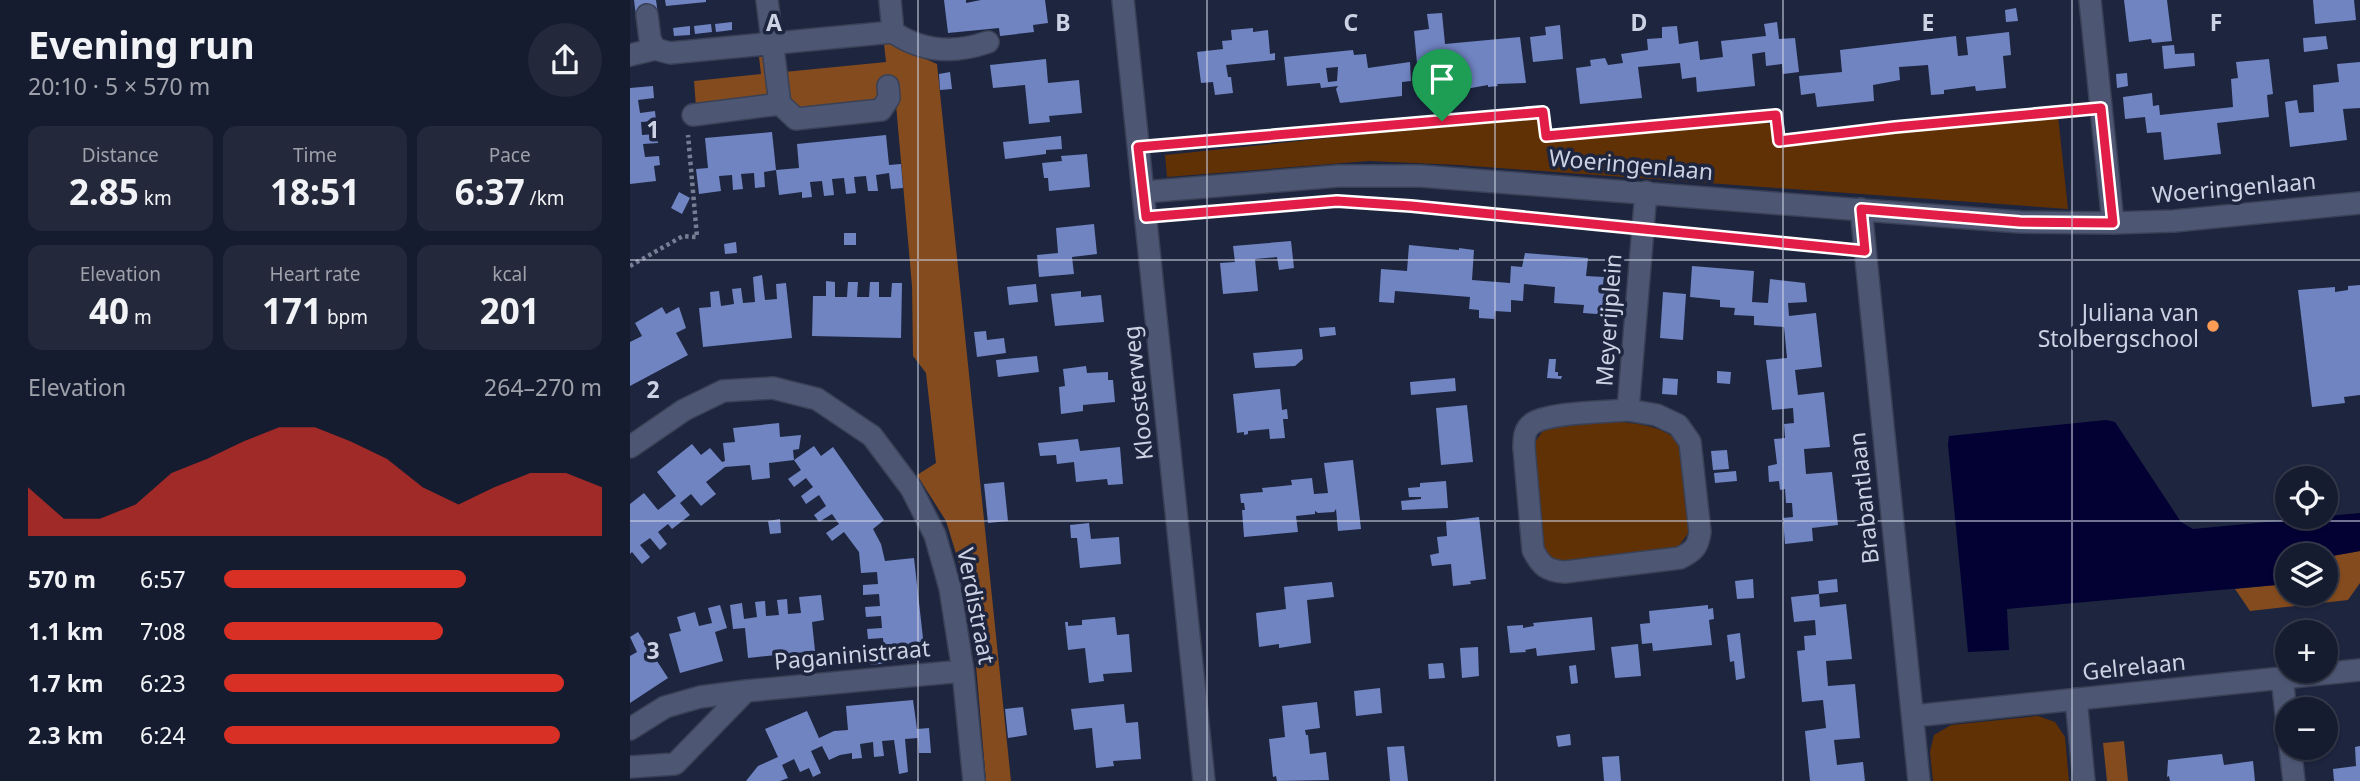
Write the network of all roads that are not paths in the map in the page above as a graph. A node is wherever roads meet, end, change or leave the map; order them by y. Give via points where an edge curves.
1 (767, 0) edge
2 (891, 0) edge
3 (1123, 0) edge
4 (2090, 0) edge
5 (647, 15) dead end
6 (893, 32) junction
7 (772, 42) junction
8 (988, 42) dead end
9 (655, 49) junction
10 (630, 55) edge
11 (888, 86) dead end
12 (780, 104) junction
13 (693, 115) road end
14 (1144, 192) junction
15 (1646, 192) junction
16 (2360, 203) edge
17 (1861, 209) junction
18 (2113, 223) junction
19 (1628, 410) junction
20 (630, 447) edge
21 (2360, 670) edge
22 (963, 671) junction
23 (2338, 672) edge
24 (2275, 679) edge
25 (746, 691) junction
26 (2076, 699) junction
27 (1913, 716) junction
28 (630, 729) edge
29 (2292, 760) edge
30 (630, 766) edge
31 (675, 772) edge
32 (974, 781) edge
33 (1204, 781) edge
34 (1919, 781) edge
35 (2084, 781) edge
36 (2294, 781) edge

1 - 7 street
2 - 6 street
3 - 14 street, Kloosterweg
4 - 18 street
5 - 9 street
6 - 7 street
6 - 8 street via 933,50
7 - 9 street via 670,53
7 - 12 street
9 - 10 street
11 - 12 street via 889,98 881,110 796,119
12 - 13 street
14 - 15 street, Woeringenlaan via 1338,176 1420,176
14 - 33 street, Kloosterweg
15 - 17 street, Woeringenlaan
15 - 19 street, Meyerijplein
16 - 18 street, Woeringenlaan
17 - 18 street, Woeringenlaan via 2020,222
17 - 27 street, Brabantlaan
19 - 19 street, Meyerijplein via 1657,415 1678,425 1690,442 1699,544 1680,558 1549,571 1533,550 1525,432 1533,423 1553,416
20 - 22 street, Verdistraat via 684,410 723,391 774,387 817,399 872,436 911,488 935,534 950,588
21 - 23 street, Gelrelaan
22 - 25 street, Paganinistraat
22 - 32 street, Verdistraat
24 - 26 street, Gelrelaan
25 - 28 street, Paganinistraat via 666,707
25 - 31 street, Paganinistraat
26 - 27 street, Gelrelaan
26 - 35 street
27 - 34 street, Brabantlaan
29 - 36 street
30 - 31 street, Paganinistraat

